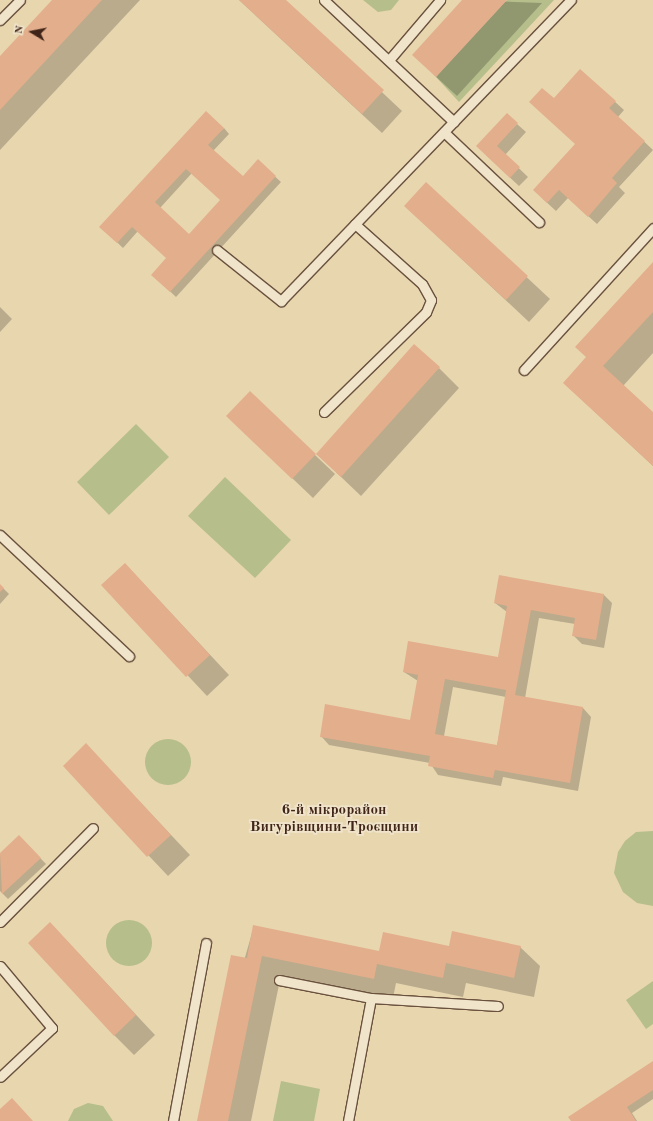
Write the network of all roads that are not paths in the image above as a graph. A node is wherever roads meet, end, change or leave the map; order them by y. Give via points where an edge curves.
1 (20, 0) edge
2 (324, 0) edge
3 (440, 0) edge
4 (571, 0) edge
5 (0, 20) edge
6 (388, 60) junction
7 (454, 122) junction
8 (444, 132) junction
9 (539, 222) dead end
10 (355, 224) junction
11 (653, 228) edge
12 (217, 250) dead end
13 (524, 370) dead end
14 (324, 412) dead end
15 (0, 534) edge
16 (129, 656) dead end
17 (93, 828) dead end
18 (0, 922) edge
19 (206, 943) dead end
20 (0, 966) edge
21 (279, 980) dead end
22 (371, 998) junction
23 (498, 1006) dead end
24 (0, 1077) edge
25 (173, 1121) edge
26 (348, 1121) edge

1 - 5 lane
2 - 6 lane
3 - 6 lane
4 - 7 lane
6 - 7 lane
7 - 8 lane
8 - 9 lane
8 - 10 lane
10 - 12 lane via 281,301
10 - 14 lane via 422,284 431,300 426,312
11 - 13 lane
15 - 16 lane
17 - 18 lane
19 - 25 lane
20 - 24 lane via 52,1028
21 - 22 lane
22 - 23 lane
22 - 26 lane

